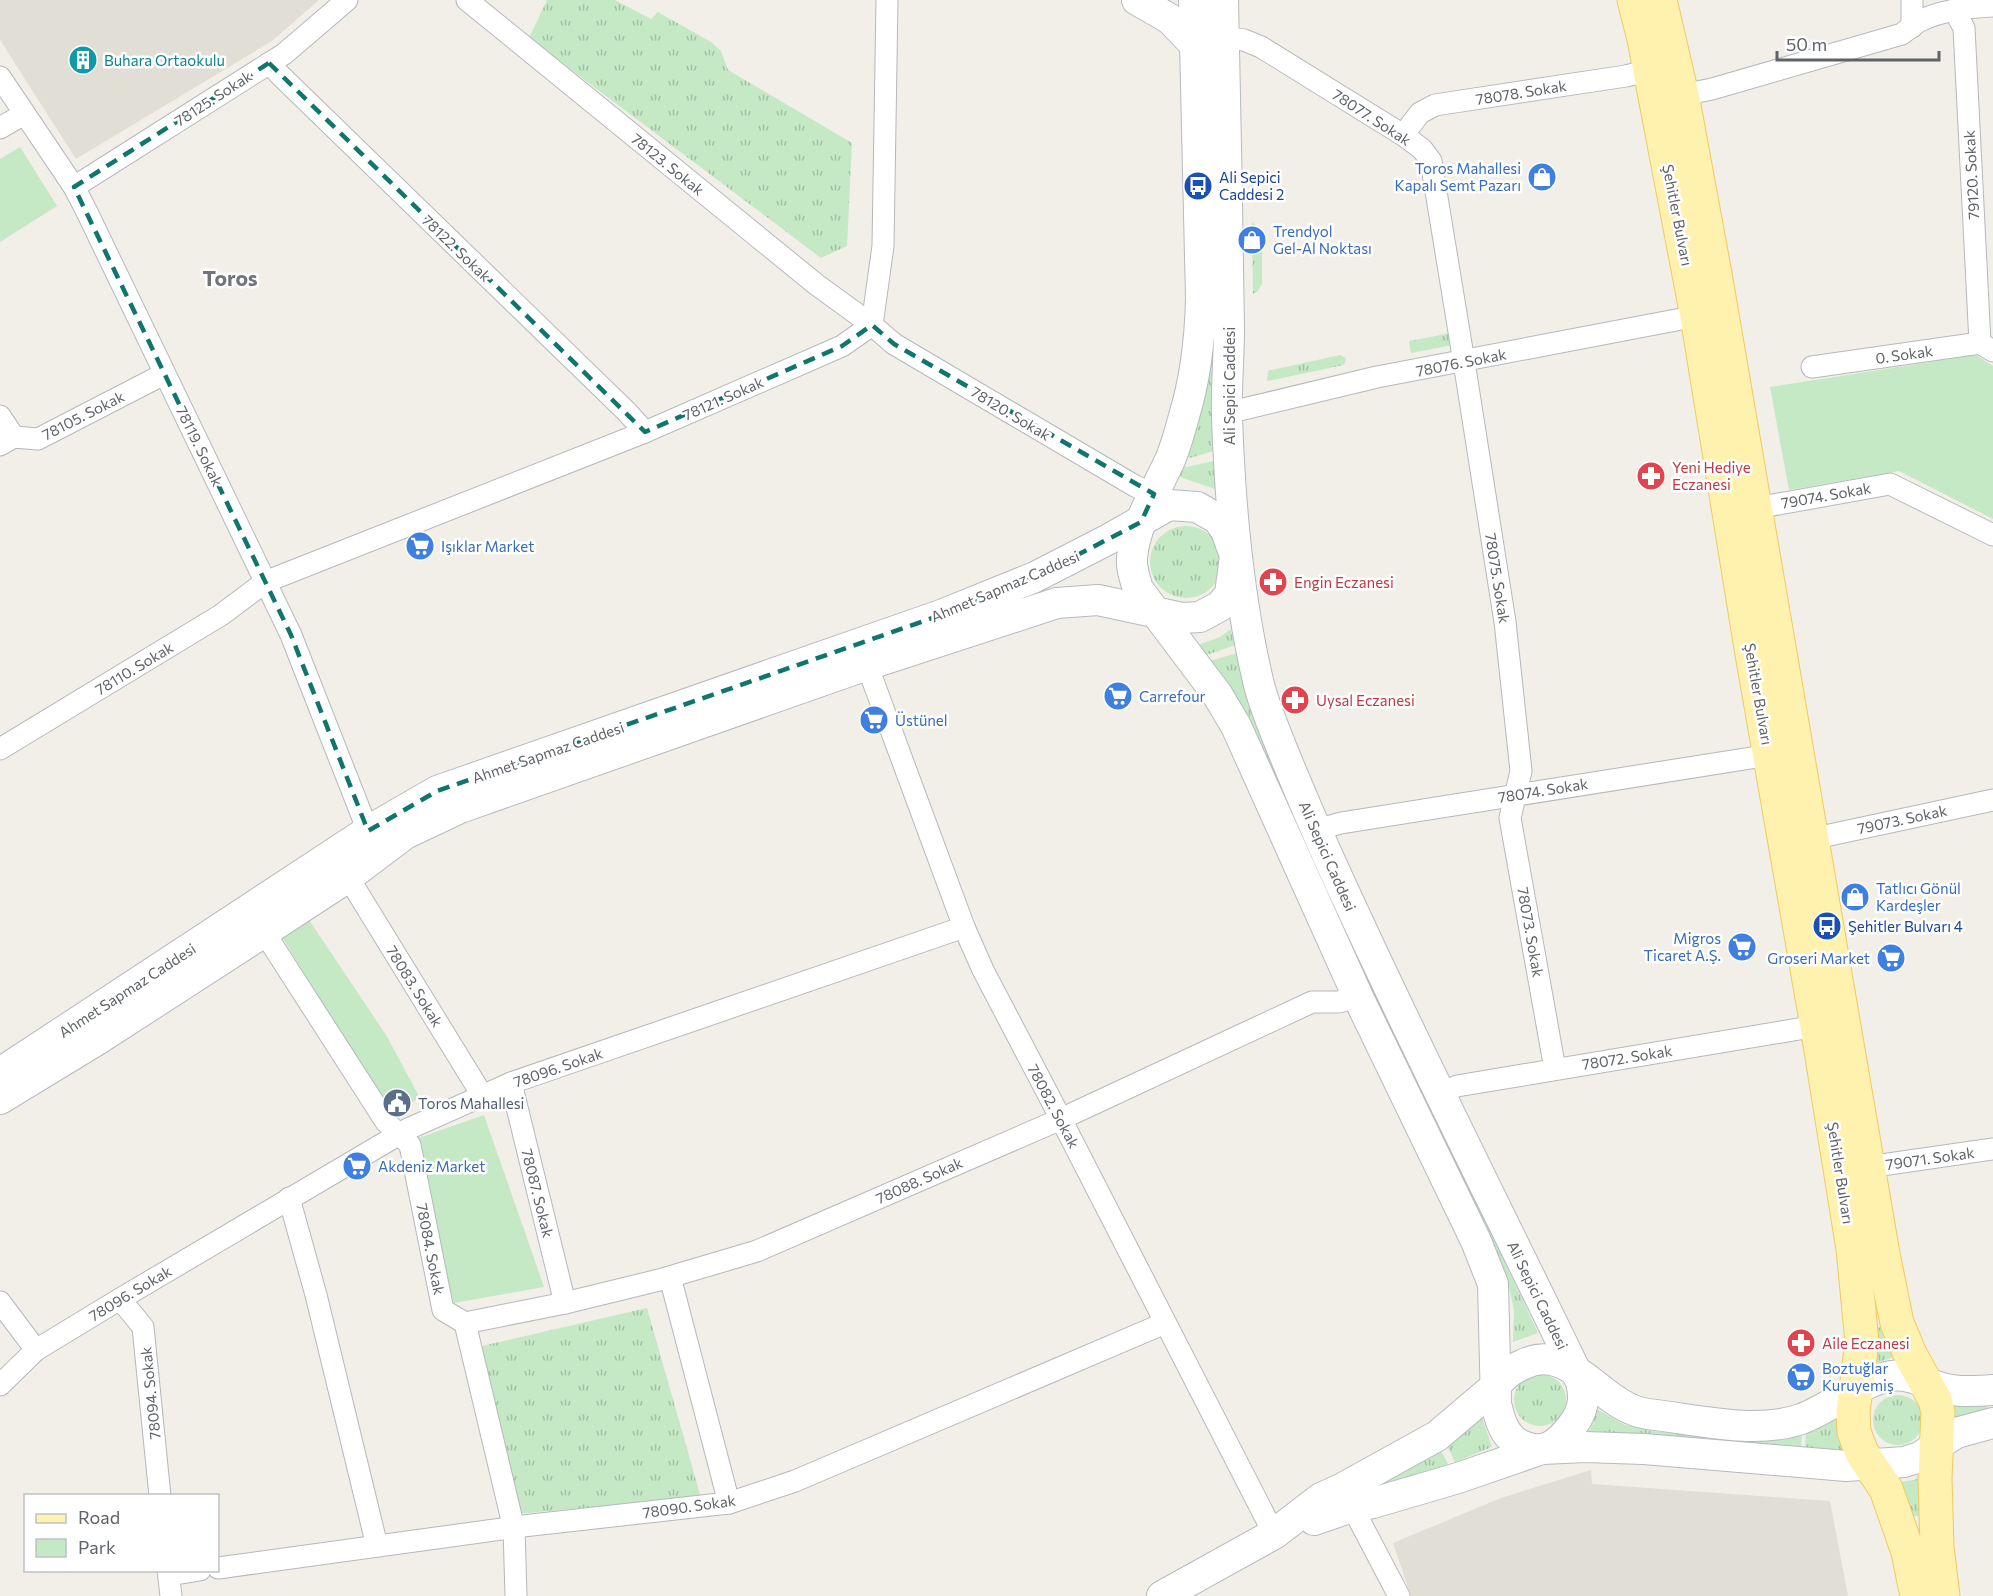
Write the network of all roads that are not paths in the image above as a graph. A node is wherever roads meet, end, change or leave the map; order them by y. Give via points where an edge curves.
1 (347, 0) edge
2 (467, 0) edge
3 (887, 0) edge
4 (1137, 0) edge
5 (1194, 0) edge
6 (1223, 0) edge
7 (1634, 0) edge
8 (1660, 0) edge
9 (1912, 0) edge
10 (1993, 6) edge
11 (1954, 10) junction
12 (1912, 27) junction
13 (1224, 38) junction
14 (1195, 45) junction
15 (269, 63) junction
16 (1650, 70) junction
17 (0, 77) edge
18 (1682, 95) junction
19 (24, 114) junction
20 (0, 128) edge
21 (1403, 135) junction
22 (74, 187) junction
23 (1697, 316) junction
24 (872, 325) junction
25 (1987, 347) edge
26 (1464, 362) junction
27 (1812, 367) dead end
28 (164, 374) junction
29 (1227, 413) junction
30 (0, 416) edge
31 (645, 432) junction
32 (7, 441) edge
33 (1154, 494) junction
34 (1756, 508) junction
35 (1142, 522) junction
36 (1993, 535) edge
37 (1235, 556) junction
38 (265, 582) junction
39 (1154, 611) junction
40 (867, 665) junction
41 (0, 749) edge
42 (1770, 755) junction
43 (1515, 795) junction
44 (1993, 800) edge
45 (1316, 830) junction
46 (368, 831) junction
47 (1811, 839) junction
48 (348, 877) junction
49 (964, 927) junction
50 (264, 932) junction
51 (1358, 997) junction
52 (1817, 1026) junction
53 (1555, 1069) junction
54 (0, 1072) edge
55 (511, 1083) junction
56 (1439, 1094) junction
57 (482, 1095) junction
58 (0, 1099) edge
59 (1061, 1119) junction
60 (397, 1134) junction
61 (1993, 1149) edge
62 (1868, 1167) junction
63 (289, 1198) junction
64 (670, 1277) junction
65 (120, 1299) junction
66 (0, 1302) edge
67 (565, 1303) junction
68 (465, 1323) junction
69 (1165, 1323) junction
70 (36, 1350) junction
71 (1575, 1370) junction
72 (1924, 1380) junction
73 (0, 1385) edge
74 (1496, 1386) junction
75 (1993, 1390) edge
76 (1856, 1391) junction
77 (1993, 1423) edge
78 (1937, 1446) junction
79 (1542, 1449) junction
80 (1870, 1465) junction
81 (160, 1494) edge
82 (1348, 1498) junction
83 (729, 1503) junction
84 (514, 1528) junction
85 (1274, 1534) junction
86 (377, 1546) junction
87 (219, 1568) edge
88 (168, 1573) edge
89 (171, 1596) edge
90 (516, 1596) edge
91 (1162, 1596) edge
92 (1399, 1596) edge
93 (1917, 1596) edge
94 (1943, 1596) edge

1 - 15 street, 78125. Sokak
2 - 24 street, 78123. Sokak via 817,285
3 - 24 street via 883,246
4 - 14 main road via 1170,19
5 - 14 main road, Ali Sepici Caddesi
6 - 13 main road, Ali Sepici Caddesi
7 - 16 main road, Şehitler Bulvarı
8 - 18 main road, Şehitler Bulvarı
9 - 12 street
10 - 11 street
11 - 12 street
11 - 25 street, 79120. Sokak via 1964,28
12 - 18 street via 1902,34
13 - 21 street, 78077. Sokak via 1261,47
13 - 29 main road, Ali Sepici Caddesi
14 - 33 main road, Ali Sepici Caddesi via 1200,343 1185,414
15 - 22 street, 78125. Sokak
15 - 31 street, 78122. Sokak
16 - 21 street, 78078. Sokak via 1435,105 1420,113
16 - 23 main road, Şehitler Bulvarı
17 - 19 street, 78119. Sokak
18 - 34 main road, Şehitler Bulvarı
19 - 20 street
19 - 22 street, 78119. Sokak
21 - 26 street, 78077. Sokak via 1431,161
22 - 28 street, 78119. Sokak
23 - 26 street, 78076. Sokak
23 - 42 main road, Şehitler Bulvarı
24 - 31 street, 78121. Sokak via 842,346
24 - 33 street, 78120. Sokak via 894,344
25 - 27 street, 0. Sokak
26 - 29 street, 78076. Sokak via 1377,377
26 - 43 street, 78075. Sokak via 1505,622 1521,771
28 - 32 street, 78105. Sokak via 38,439
28 - 38 street, 78119. Sokak
29 - 37 main road, Ali Sepici Caddesi
30 - 32 street
31 - 38 street, 78121. Sokak
33 - 35 main road, Ali Sepici Caddesi
34 - 36 street, 79074. Sokak via 1890,484
34 - 47 main road, Şehitler Bulvarı
35 - 37 main road via 1169,505 1197,507 1218,519
35 - 39 main road via 1132,560 1138,589
35 - 46 main road, Ahmet Sapmaz Caddesi via 1035,577 941,615 437,791
37 - 39 main road via 1230,594 1220,606 1200,617 1182,618
37 - 45 main road, Ali Sepici Caddesi via 1266,708
38 - 41 street, 78110. Sokak via 221,615
38 - 46 street, 78119. Sokak via 291,635
39 - 40 main road, Ahmet Sapmaz Caddesi via 1098,600 1058,603
39 - 51 main road, Ali Sepici Caddesi via 1217,694 1236,726
40 - 48 main road, Ahmet Sapmaz Caddesi via 459,808 405,834
40 - 49 street, 78082. Sokak
42 - 43 street, 78074. Sokak
42 - 52 main road, Şehitler Bulvarı
43 - 45 street, 78074. Sokak
43 - 53 street, 78073. Sokak via 1510,818
44 - 47 street, 79073. Sokak
45 - 56 main road, Ali Sepici Caddesi
46 - 54 main road, Ahmet Sapmaz Caddesi
47 - 62 main road, Şehitler Bulvarı
48 - 50 main road, Ahmet Sapmaz Caddesi
48 - 57 street, 78083. Sokak
49 - 55 street, 78096. Sokak
49 - 59 street, 78082. Sokak
50 - 58 main road, Ahmet Sapmaz Caddesi
50 - 60 street, 78084. Sokak
51 - 59 street, 78088. Sokak via 1312,1002
51 - 74 main road, Ali Sepici Caddesi via 1493,1284
52 - 53 street, 78072. Sokak
52 - 76 main road, Şehitler Bulvarı via 1855,1268 1862,1342
53 - 56 street, 78072. Sokak via 1457,1086
55 - 57 street, 78096. Sokak
55 - 67 street, 78087. Sokak
56 - 71 main road, Ali Sepici Caddesi
57 - 60 street, 78096. Sokak
59 - 64 street, 78088. Sokak via 757,1251
59 - 69 street, 78082. Sokak
60 - 63 street, 78096. Sokak
60 - 68 street, 78084. Sokak via 410,1145 443,1310
61 - 62 street, 79071. Sokak
62 - 72 main road, Şehitler Bulvarı via 1897,1323
63 - 65 street, 78096. Sokak
63 - 86 street
64 - 67 street, 78088. Sokak
64 - 83 street
65 - 70 street, 78096. Sokak
65 - 81 street, 78094. Sokak via 143,1327
66 - 70 street
67 - 68 street, 78088. Sokak
68 - 84 street
69 - 83 street, 78090. Sokak via 795,1481
69 - 85 street, 78082. Sokak
70 - 73 street, 78096. Sokak
71 - 74 main road via 1561,1361 1531,1360 1514,1368
71 - 76 main road, Ali Sepici Caddesi via 1607,1396 1643,1413 1746,1426 1773,1426 1801,1419
71 - 79 main road via 1584,1393 1578,1419 1556,1442
72 - 75 main road via 1951,1390
72 - 76 main road via 1905,1375 1889,1377
72 - 78 main road via 1938,1412
74 - 79 main road via 1501,1423 1511,1438 1523,1446
74 - 82 main road via 1437,1436
76 - 80 main road via 1854,1432
77 - 78 main road via 1956,1433
78 - 80 main road via 1904,1462
78 - 94 main road via 1937,1547
79 - 80 main road via 1644,1449
79 - 82 main road via 1373,1503
80 - 93 main road via 1886,1489 1899,1522
82 - 85 main road
82 - 92 street
83 - 84 street, 78090. Sokak
84 - 86 street, 78090. Sokak
84 - 90 street
85 - 91 main road
86 - 87 street, 78090. Sokak
88 - 89 street

